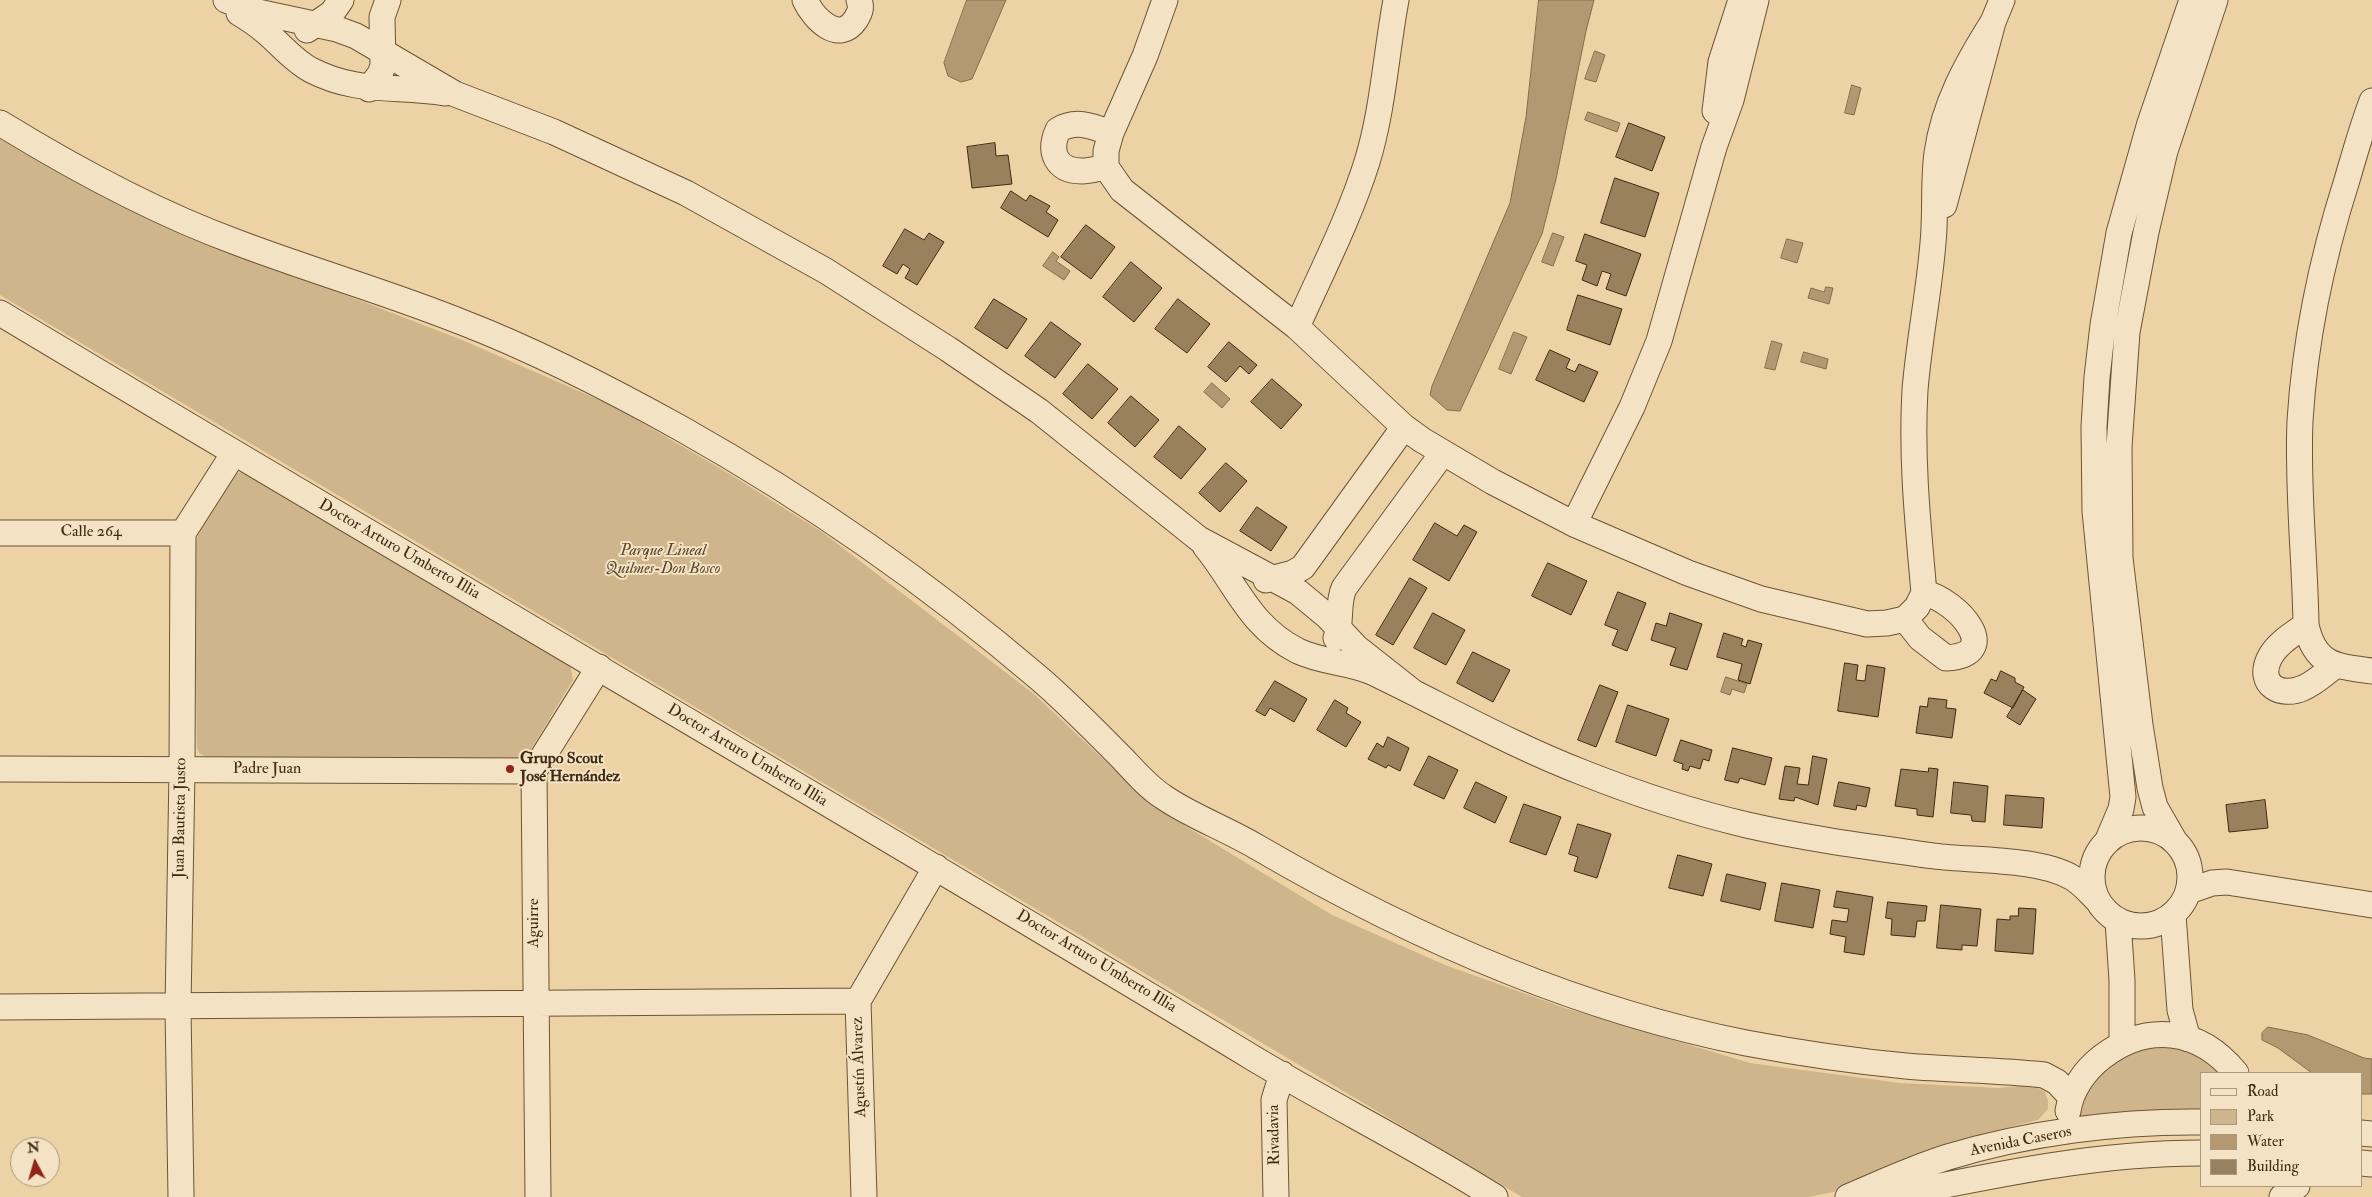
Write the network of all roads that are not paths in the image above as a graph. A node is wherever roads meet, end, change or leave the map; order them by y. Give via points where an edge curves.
1 (219, 0) edge
2 (226, 0) edge
3 (341, 0) edge
4 (388, 0) edge
5 (805, 0) edge
6 (859, 0) edge
7 (1165, 0) edge
8 (1396, 0) edge
9 (1741, 0) edge
10 (1756, 0) edge
11 (2192, 0) edge
12 (2215, 0) edge
13 (1998, 11) edge
14 (315, 25) junction
15 (382, 51) junction
16 (300, 63) junction
17 (2180, 71) junction
18 (369, 89) junction
19 (455, 94) junction
20 (2372, 101) edge
21 (0, 124) edge
22 (1111, 133) junction
23 (2372, 146) edge
24 (1714, 147) junction
25 (1106, 167) junction
26 (2347, 178) junction
27 (0, 313) edge
28 (1297, 327) junction
29 (1404, 427) junction
30 (234, 453) junction
31 (1442, 454) junction
32 (1574, 524) junction
33 (0, 533) edge
34 (183, 533) junction
35 (1199, 539) junction
36 (1273, 578) junction
37 (1924, 593) junction
38 (1244, 605) junction
39 (1905, 619) junction
40 (2306, 625) junction
41 (1339, 629) junction
42 (1315, 657) junction
43 (2336, 666) junction
44 (599, 667) junction
45 (2372, 671) edge
46 (1413, 692) junction
47 (0, 769) edge
48 (182, 770) junction
49 (534, 771) junction
50 (2104, 845) junction
51 (2179, 846) junction
52 (2025, 864) junction
53 (936, 867) junction
54 (2227, 882) junction
55 (2189, 891) junction
56 (2097, 900) junction
57 (2372, 905) edge
58 (2173, 915) junction
59 (2118, 921) junction
60 (858, 1001) junction
61 (536, 1004) junction
62 (0, 1008) edge
63 (178, 1008) junction
64 (2188, 1039) junction
65 (2122, 1043) junction
66 (2096, 1061) junction
67 (2019, 1072) junction
68 (2235, 1072) edge
69 (1282, 1074) junction
70 (2070, 1101) junction
71 (2200, 1122) edge
72 (2069, 1132) junction
73 (2013, 1141) junction
74 (2200, 1153) edge
75 (2083, 1162) junction
76 (2296, 1187) edge
77 (180, 1197) edge
78 (538, 1197) edge
79 (864, 1197) edge
80 (1276, 1197) edge
81 (1495, 1197) edge
82 (1848, 1197) edge
83 (1886, 1197) edge
84 (2282, 1197) edge

1 - 16 street via 267,32
2 - 14 street via 258,12
3 - 14 street via 332,13
4 - 15 street via 382,17
5 - 6 street via 818,20 832,29 852,26 860,12
7 - 22 street
8 - 28 street via 1367,162
9 - 24 street via 1721,62
10 - 24 street via 1731,100
11 - 17 street
12 - 17 street
13 - 37 street via 1957,83 1941,132 1933,244 1915,390 1915,496
14 - 15 street via 343,31
14 - 16 street via 304,31 296,44
15 - 18 street via 383,66
15 - 19 street
16 - 18 street via 341,83
17 - 50 street via 2150,123 2119,233 2097,377 2095,511 2123,784 2121,809
17 - 51 street via 2136,279 2122,376 2119,446 2120,558 2140,725 2155,807
18 - 19 street
19 - 35 street via 554,132 670,185 826,272 940,343 1039,411
20 - 26 street
21 - 67 street via 75,167 167,212 232,241 471,325 692,435 848,533 946,603 1042,681 1166,799 1392,920 1518,974 1592,1000 1663,1023 1744,1043 1907,1066
22 - 25 street
22 - 25 street via 1082,123 1072,124 1058,130 1053,140 1056,158 1072,170
23 - 26 street
24 - 32 street via 1659,341 1605,465
25 - 28 street via 1122,190
26 - 40 street via 2319,279 2300,419
27 - 30 street, Doctor Arturo Umberto Illia
28 - 29 street
29 - 31 street
29 - 36 street via 1303,567
30 - 34 street
30 - 44 street, Doctor Arturo Umberto Illia
31 - 32 street
31 - 41 street via 1352,574 1340,596
32 - 39 street via 1688,573 1762,599 1867,624
33 - 34 street, Calle 264
34 - 48 street, Juan Bautista Justo
35 - 36 street
35 - 38 street
36 - 38 street via 1253,586
36 - 41 street via 1313,604
37 - 39 street via 1917,607
37 - 39 street via 1936,596 1973,628 1974,637 1968,651 1958,657 1946,658 1920,638
38 - 42 street via 1277,638
40 - 43 street via 2317,651
40 - 43 street via 2269,658 2268,682 2276,690 2286,693 2302,689
41 - 42 street via 1329,649
41 - 46 street via 1356,647
42 - 46 street via 1359,666
43 - 45 street
44 - 49 street
44 - 53 street, Doctor Arturo Umberto Illia
46 - 52 street via 1475,725 1583,773 1677,806 1747,825 1848,844
47 - 48 street, Padre Juan
48 - 49 street, Padre Juan
48 - 63 street, Juan Bautista Justo
49 - 61 street, Aguirre
50 - 51 street via 2119,834 2148,828 2162,832
50 - 52 street via 2071,859
50 - 56 street via 2095,859 2092,873
51 - 54 street via 2210,875
51 - 55 street via 2189,865
52 - 56 street via 2070,876
53 - 60 street, Agustín Álvarez
53 - 69 street, Doctor Arturo Umberto Illia
54 - 55 street
54 - 57 street
55 - 58 street
56 - 59 street
58 - 59 street via 2147,927
58 - 64 street via 2180,1010
59 - 65 street
60 - 61 street
60 - 79 street, Agustín Álvarez
61 - 63 street
61 - 78 street, Aguirre
62 - 63 street
63 - 77 street, Juan Bautista Justo
64 - 65 street via 2158,1034
64 - 68 street via 2218,1055
65 - 66 street
66 - 67 street via 2056,1070
66 - 70 street
67 - 70 street via 2044,1075 2057,1082
69 - 80 street, Rivadavia via 1274,1100
69 - 81 street, Doctor Arturo Umberto Illia
70 - 72 street
70 - 73 street via 2044,1126
71 - 72 street, Avenida Caseros
72 - 73 street, Avenida Caseros
72 - 75 street
73 - 82 street, Avenida Caseros via 1924,1165
74 - 75 street, Avenida Caseros
75 - 83 street, Avenida Caseros
76 - 84 street

